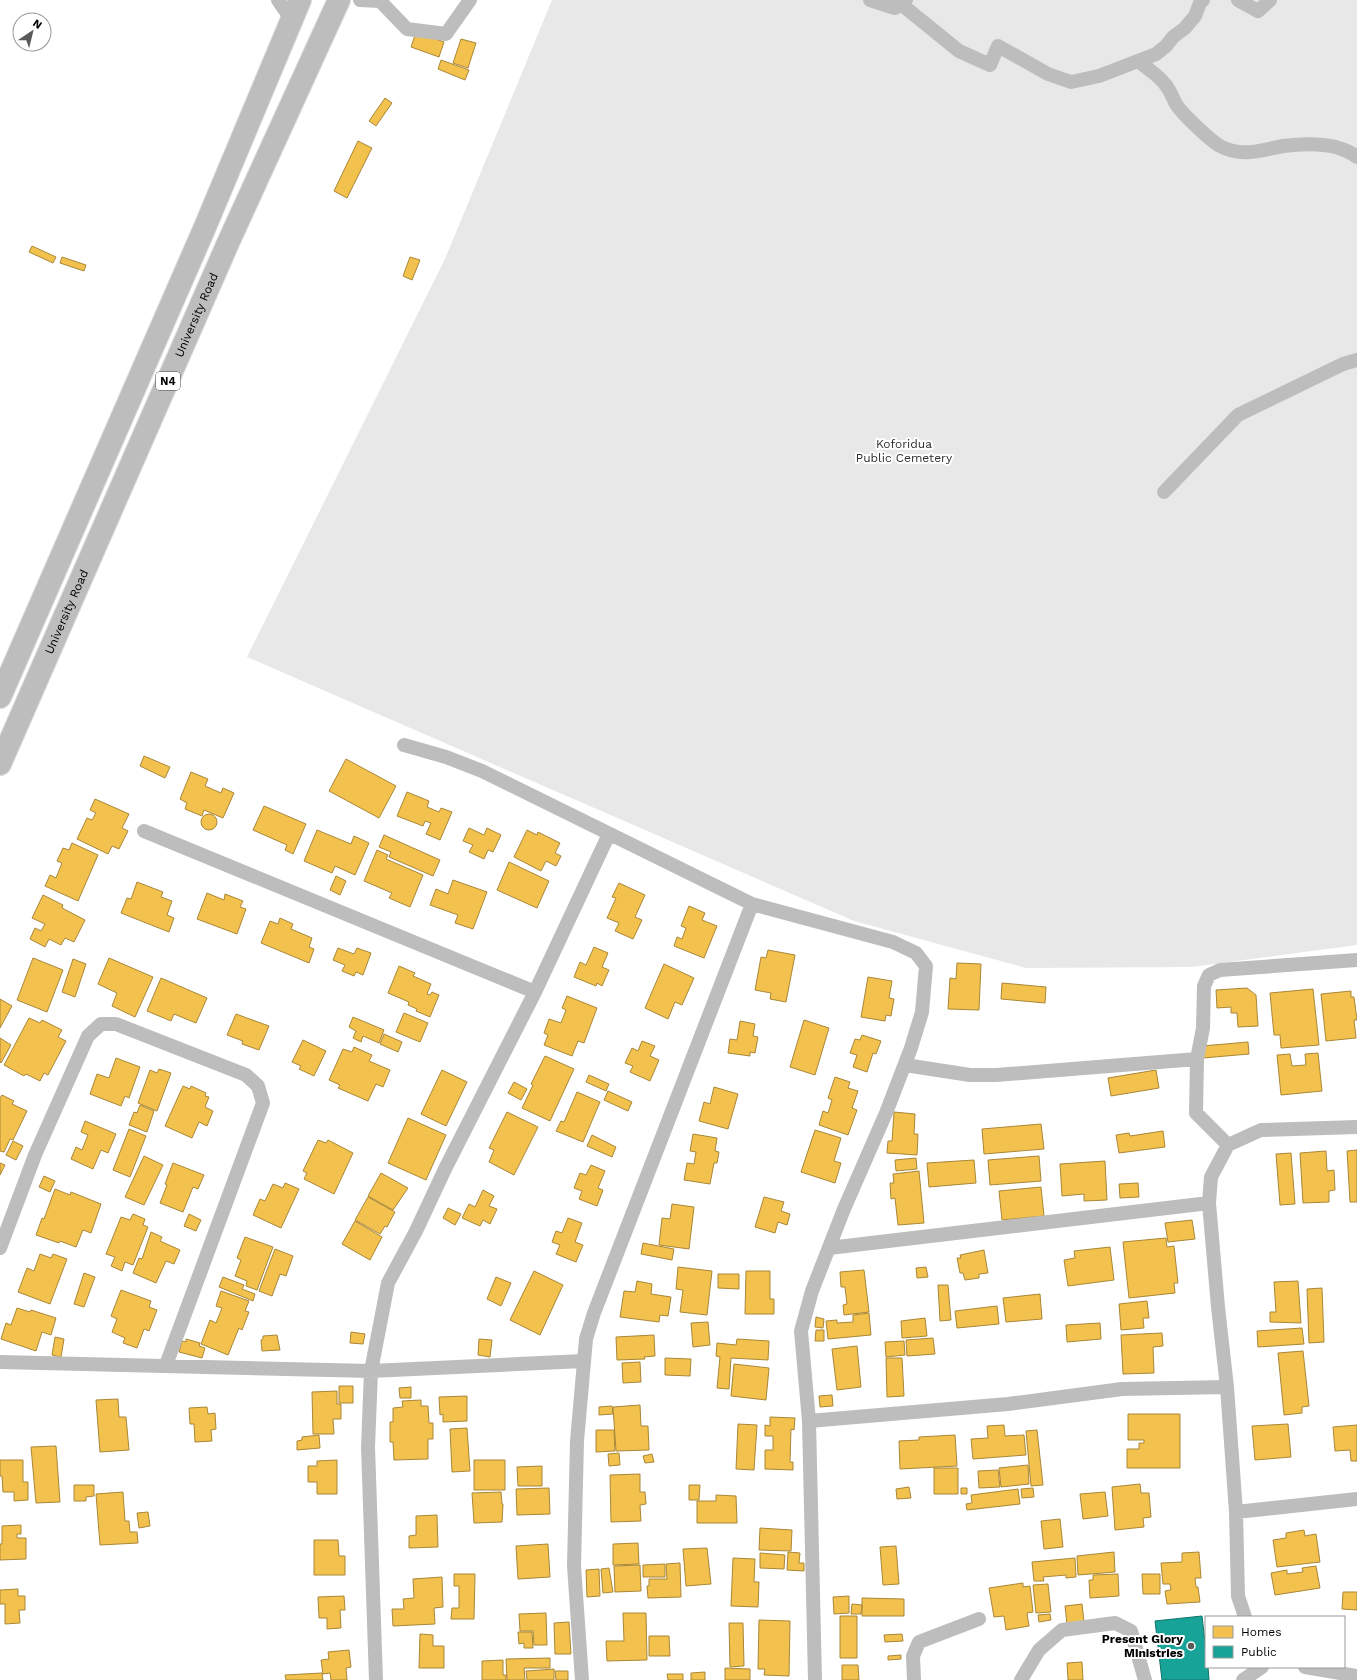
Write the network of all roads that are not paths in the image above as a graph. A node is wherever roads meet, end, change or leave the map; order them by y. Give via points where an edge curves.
1 (278, 0) edge
2 (339, 0) edge
3 (360, 0) edge
4 (380, 0) edge
5 (470, 0) edge
6 (870, 0) edge
7 (1203, 0) edge
8 (1238, 0) edge
9 (1270, 0) edge
10 (904, 2) edge
11 (296, 10) edge
12 (1139, 61) junction
13 (1357, 157) edge
14 (1357, 360) edge
15 (1164, 492) dead end
16 (2, 685) edge
17 (404, 745) dead end
18 (0, 764) edge
19 (144, 831) dead end
20 (609, 834) junction
21 (752, 904) junction
22 (1357, 960) edge
23 (535, 992) junction
24 (1197, 1058) junction
25 (905, 1065) junction
26 (1357, 1127) edge
27 (1228, 1145) junction
28 (1209, 1203) junction
29 (0, 1248) edge
30 (829, 1248) junction
31 (583, 1361) junction
32 (0, 1362) edge
33 (166, 1365) junction
34 (371, 1371) junction
35 (1227, 1387) junction
36 (810, 1421) junction
37 (1357, 1499) edge
38 (1236, 1512) junction
39 (1245, 1616) edge
40 (979, 1619) dead end
41 (1261, 1668) edge
42 (1311, 1668) edge
43 (1357, 1676) edge
44 (376, 1680) edge
45 (582, 1680) edge
46 (815, 1680) edge
47 (914, 1680) edge
48 (1021, 1680) edge
49 (1146, 1680) edge
50 (1243, 1680) edge

1 - 11 street
2 - 18 highway, University Road / N4 via 228,243
3 - 4 street
4 - 5 street via 407,29 446,34
6 - 10 street via 895,8
7 - 12 street via 1185,28 1156,54
8 - 9 street via 1258,11
10 - 12 street via 959,51 990,65 998,46 1048,74 1071,82 1099,76
11 - 16 highway, N4 via 205,227
12 - 13 street via 1158,75 1177,104 1220,146 1235,151 1258,152 1286,146 1319,144 1343,150
14 - 15 street via 1343,364 1238,415
17 - 20 street via 482,771
19 - 23 street
20 - 21 street
20 - 23 street
21 - 25 street via 893,942 916,953 926,966 922,1012
21 - 31 street via 594,1313
22 - 24 street via 1220,970 1210,975 1204,986 1203,1028
23 - 34 street via 388,1283
24 - 25 street via 996,1075 970,1075
24 - 27 street via 1196,1114
25 - 30 street
26 - 27 street via 1261,1130
27 - 28 street via 1211,1177
28 - 30 street
28 - 35 street
29 - 33 street via 35,1156 88,1036 101,1024 116,1024 246,1075 258,1086 263,1103
30 - 36 street via 812,1292 801,1331
31 - 34 street
31 - 45 street via 577,1441 574,1566
32 - 33 street
33 - 34 street
34 - 44 street via 368,1447
35 - 36 street via 1122,1389 1008,1404
35 - 38 street
36 - 46 street
37 - 38 street
38 - 39 street via 1238,1596
40 - 47 street via 919,1642 913,1656
41 - 50 street
42 - 43 street
48 - 49 street via 1039,1650 1062,1630 1115,1623 1131,1631

